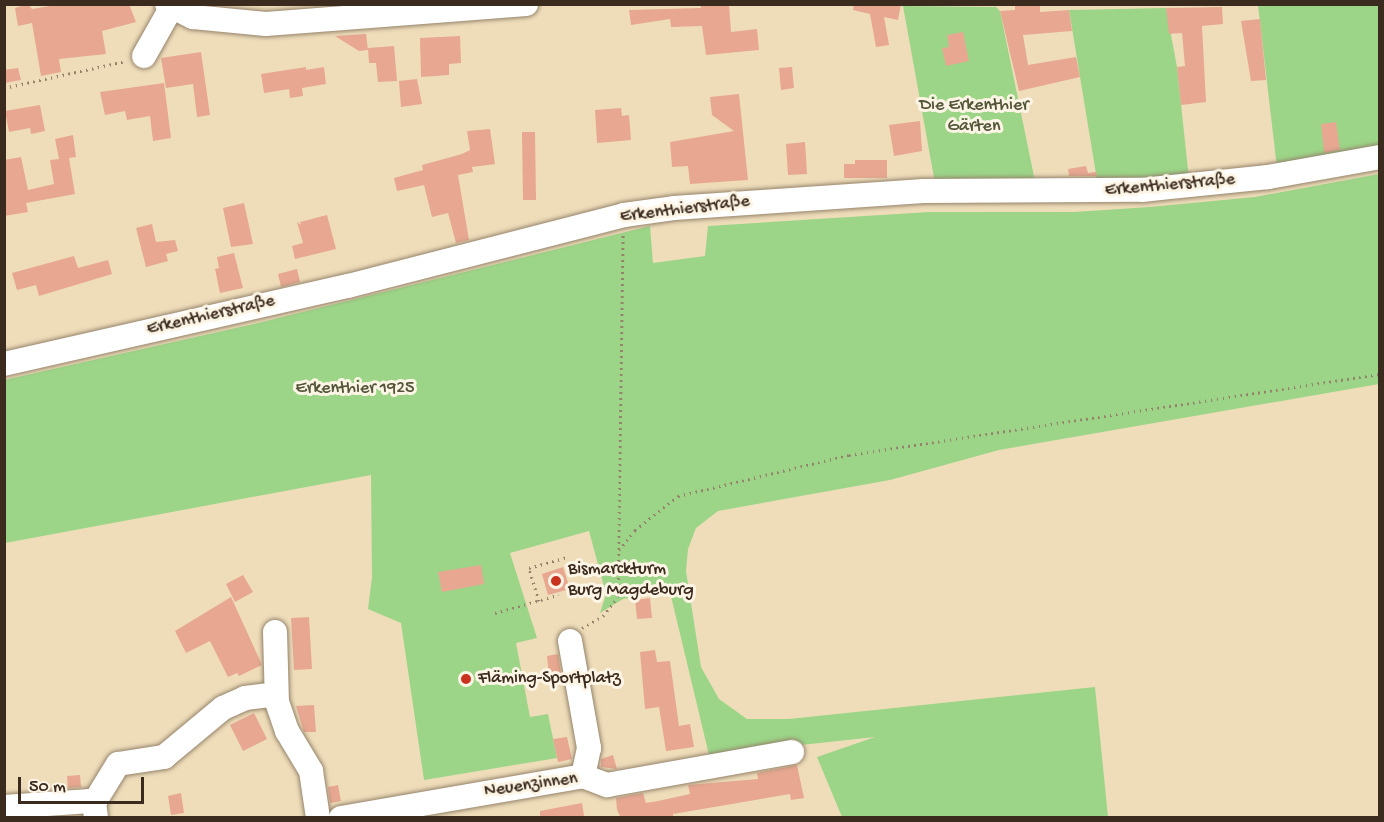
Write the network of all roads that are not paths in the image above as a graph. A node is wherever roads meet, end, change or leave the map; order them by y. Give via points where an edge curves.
1 (526, 4) edge
2 (169, 6) edge
3 (370, 12) edge
4 (144, 56) road end
5 (1380, 157) edge
6 (5, 363) edge
7 (274, 632) dead end
8 (570, 641) road end
9 (276, 694) junction
10 (792, 752) dead end
11 (583, 776) junction
12 (4, 807) edge
13 (95, 810) edge
14 (318, 818) edge
15 (340, 818) edge

1 - 3 street
2 - 3 street via 193,17 239,23
2 - 4 street
5 - 6 street, Erkenthierstraße via 1268,177 1142,190 923,191 702,205 624,215 348,286
7 - 9 street
8 - 11 street via 589,748
9 - 13 street via 246,698 223,708 164,757 118,764
9 - 14 street via 287,731 311,771
10 - 11 street, Neuenzinnen via 607,785
11 - 15 street, Neuenzinnen
12 - 13 street

